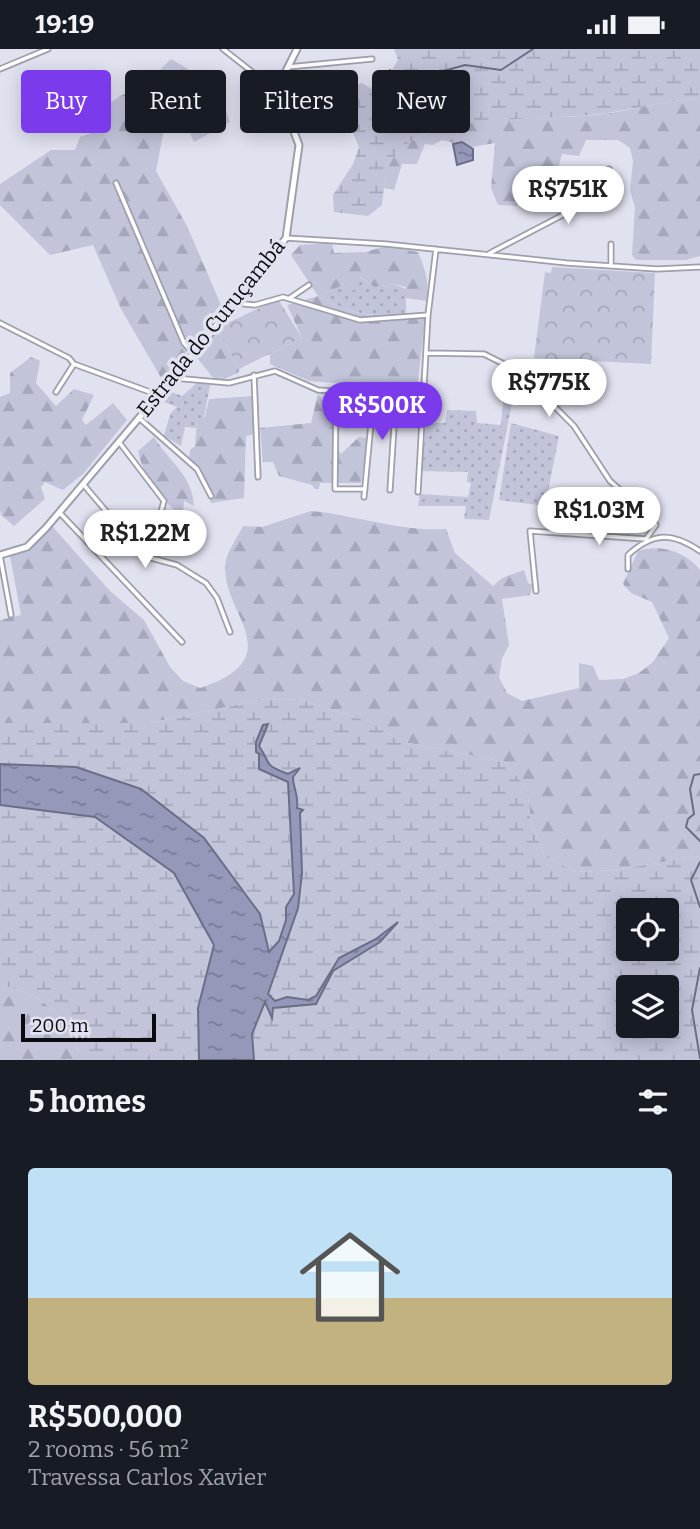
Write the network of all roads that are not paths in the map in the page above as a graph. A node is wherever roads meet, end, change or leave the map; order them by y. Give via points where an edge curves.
1 (48, 49) edge
2 (223, 49) edge
3 (297, 49) edge
4 (372, 59) dead end
5 (288, 67) junction
6 (0, 69) edge
7 (250, 70) edge
8 (286, 70) edge
9 (294, 133) edge
10 (609, 169) dead end
11 (116, 183) dead end
12 (286, 238) junction
13 (611, 244) dead end
14 (436, 249) junction
15 (488, 254) junction
16 (611, 265) junction
17 (700, 267) edge
18 (309, 285) dead end
19 (290, 298) junction
20 (233, 303) junction
21 (428, 315) junction
22 (0, 323) edge
23 (192, 353) junction
24 (427, 353) junction
25 (75, 364) junction
26 (254, 375) junction
27 (173, 378) junction
28 (57, 392) dead end
29 (336, 392) junction
30 (374, 392) junction
31 (424, 394) junction
32 (158, 395) junction
33 (396, 395) junction
34 (139, 418) junction
35 (119, 442) junction
36 (258, 477) dead end
37 (83, 484) junction
38 (365, 489) junction
39 (390, 490) dead end
40 (418, 492) dead end
41 (211, 496) dead end
42 (364, 497) dead end
43 (59, 512) junction
44 (646, 539) junction
45 (178, 544) dead end
46 (700, 551) edge
47 (0, 555) edge
48 (628, 569) dead end
49 (536, 591) dead end
50 (11, 615) dead end
51 (230, 632) dead end
52 (182, 642) dead end

1 - 6 street
2 - 7 street
3 - 5 street
4 - 5 street
5 - 8 street
9 - 12 street, Estrada do Curuçambá via 299,145
10 - 15 street via 605,193
11 - 23 street
12 - 14 street
12 - 20 street, Estrada do Curuçambá
13 - 16 street
14 - 15 street
14 - 21 street
15 - 16 street
16 - 17 street
18 - 19 street
19 - 20 street via 277,297 255,305
19 - 21 street via 360,320
20 - 23 street, Estrada do Curuçambá
21 - 24 street
22 - 25 street
23 - 27 street, Estrada do Curuçambá
24 - 31 street
24 - 44 street via 484,354 520,372 574,426 610,481 649,515 656,525
25 - 28 street
25 - 32 street
26 - 27 street via 229,383
26 - 29 street via 275,372 318,390
26 - 36 street
27 - 32 street, Estrada do Curuçambá
29 - 30 street
29 - 38 street via 335,489
30 - 33 street
30 - 38 street
31 - 33 street
31 - 40 street
32 - 34 street, Estrada do Curuçambá
33 - 39 street
34 - 35 street, Estrada do Curuçambá
34 - 41 street via 197,469
35 - 37 street, Estrada do Curuçambá
35 - 45 street via 164,501 161,512
37 - 43 street, Estrada do Curuçambá
37 - 51 street via 144,556 177,565 206,583
38 - 42 street
43 - 47 street, Estrada do Curuçambá via 27,547
43 - 52 street
44 - 46 street via 685,541
44 - 48 street via 628,555
44 - 49 street via 530,531
47 - 50 street

